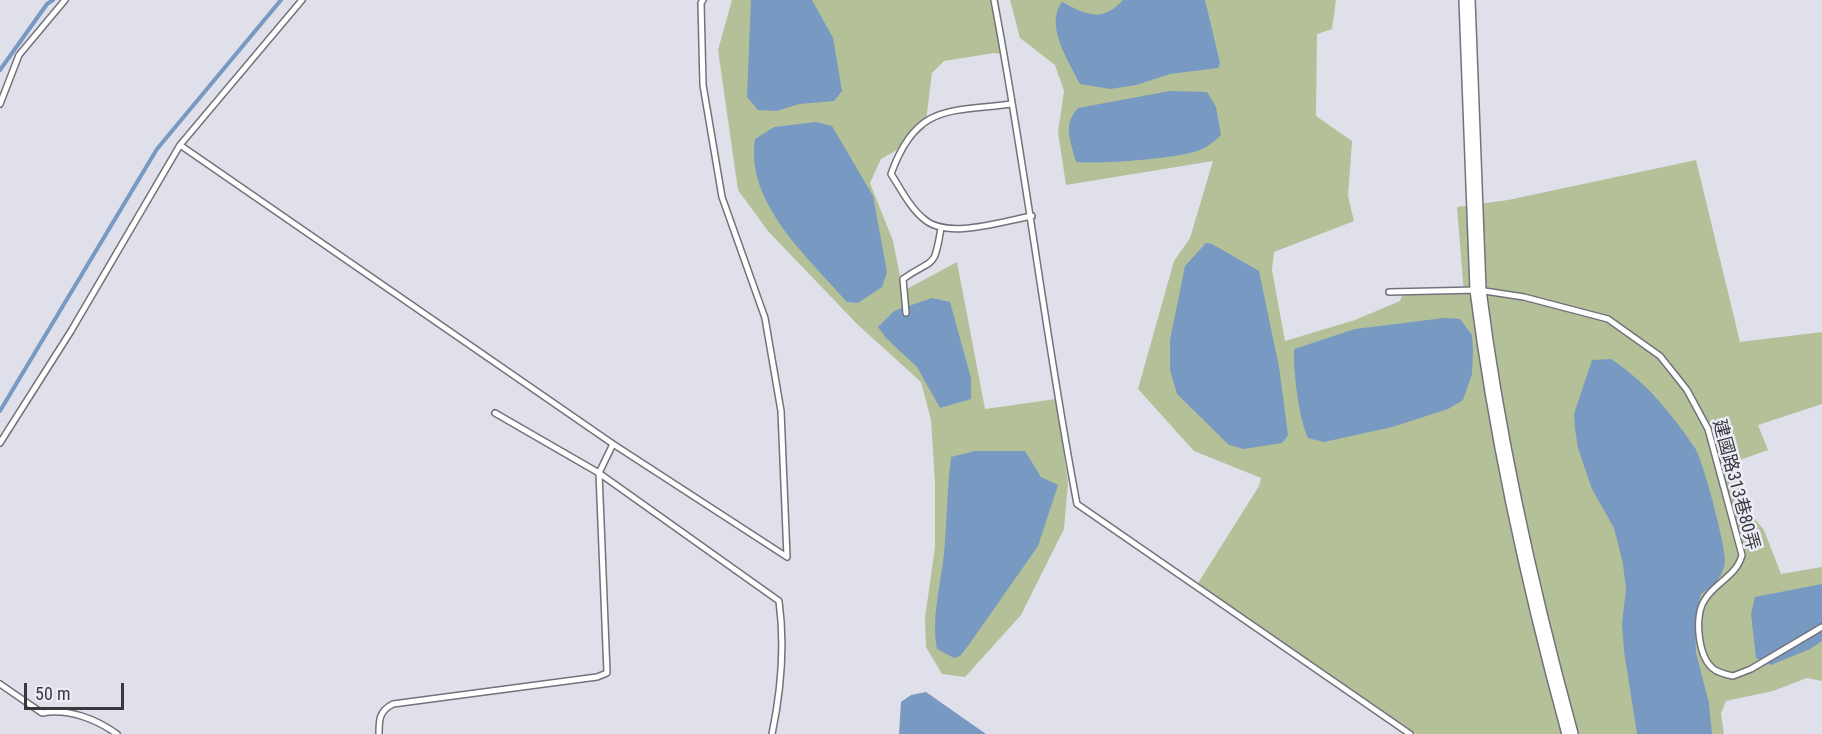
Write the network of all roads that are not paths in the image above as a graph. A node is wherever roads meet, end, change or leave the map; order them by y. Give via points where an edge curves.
1 (65, 0) edge
2 (302, 0) edge
3 (703, 0) edge
4 (994, 0) edge
5 (1467, 0) edge
6 (0, 104) edge
7 (1012, 104) junction
8 (180, 145) junction
9 (1032, 216) junction
10 (941, 228) junction
11 (1478, 290) junction
12 (1389, 292) dead end
13 (906, 313) dead end
14 (495, 413) dead end
15 (0, 442) edge
16 (613, 444) junction
17 (599, 473) junction
18 (1822, 627) edge
19 (0, 684) edge
20 (117, 734) edge
21 (379, 734) edge
22 (772, 734) edge
23 (1410, 734) edge
24 (1570, 734) edge

1 - 6 lane via 18,55
2 - 8 lane
3 - 16 lane via 703,85 722,197 765,318 781,411 787,557
4 - 7 lane
5 - 11 street
7 - 9 lane
7 - 10 lane via 934,116 915,129 901,147 891,174 924,220
8 - 15 lane via 71,331
8 - 16 lane
9 - 10 lane via 956,230
9 - 23 lane via 1077,504
10 - 13 lane via 937,256 928,266 903,279
11 - 12 lane, 建國路313巷80弄
11 - 18 lane, 建國路313巷80弄 via 1524,297 1608,319 1660,356 1687,390 1708,429 1742,555 1739,566 1703,601 1701,652 1715,670 1733,676 1751,669
11 - 24 street via 1497,424
14 - 17 lane
16 - 17 lane
17 - 21 lane via 607,673 393,704 379,717
17 - 22 lane via 779,601 780,694
19 - 20 lane via 42,713 56,710 80,715

